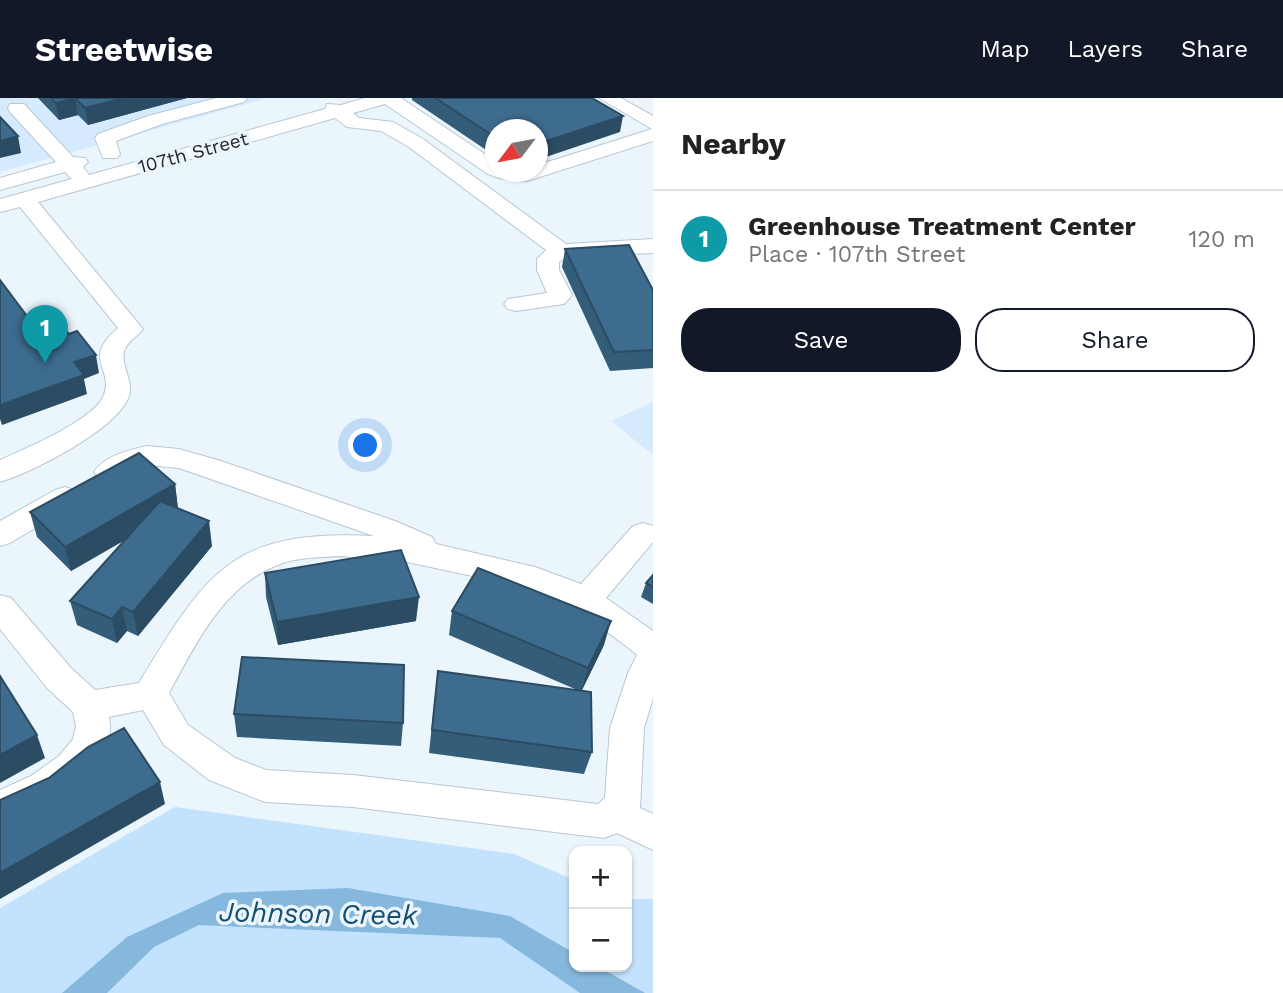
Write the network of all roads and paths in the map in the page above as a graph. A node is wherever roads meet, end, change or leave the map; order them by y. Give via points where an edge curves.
1 (317, 98) edge
2 (388, 98) edge
3 (608, 98) edge
4 (634, 98) edge
5 (232, 100) edge
6 (17, 108) dead end
7 (653, 108) edge
8 (338, 112) junction
9 (248, 118) junction
10 (155, 120) junction
11 (653, 124) edge
12 (653, 135) edge
13 (136, 148) dead end
14 (110, 154) junction
15 (485, 163) edge
16 (69, 165) junction
17 (548, 168) edge
18 (85, 181) junction
19 (0, 184) edge
20 (25, 199) junction
21 (0, 206) edge
22 (652, 249) edge
23 (561, 251) junction
24 (516, 304) dead end
25 (0, 472) edge
26 (643, 534) dead end
27 (0, 535) edge
28 (440, 554) junction
29 (585, 601) junction
30 (0, 607) edge
31 (653, 653) edge
32 (151, 693) junction
33 (88, 705) junction
34 (0, 807) edge
35 (614, 813) junction
36 (653, 833) edge

1 - 8 street
1 - 9 street, 107th Street
2 - 8 street, 107th Street
2 - 15 street
3 - 11 street
4 - 7 street
5 - 9 street
5 - 10 street
6 - 16 street
8 - 18 street, 107th Street
8 - 23 street via 354,123 386,126 416,143
9 - 10 street, 107th Street via 174,137
10 - 14 street via 105,138
12 - 17 street
13 - 14 street, 107th Street
14 - 16 street, 107th Street
16 - 18 street
16 - 19 street, 107th Street
18 - 20 street, 107th Street
20 - 21 street, 107th Street
20 - 25 street via 131,329 115,341 111,352 118,378 114,402 73,435
22 - 23 street
23 - 24 street via 548,259 560,295
26 - 29 street
27 - 28 street via 122,464 154,454 220,471 344,514
28 - 29 street via 544,581
28 - 32 street via 342,546 278,552 254,563 224,583 189,625
29 - 31 street via 610,614
30 - 33 street via 58,678
31 - 35 street via 627,728 623,806
32 - 33 street via 128,701
32 - 35 street via 176,735 222,769 265,786 353,791 604,821
33 - 34 street via 93,724 89,742 76,762 52,781
35 - 36 street

